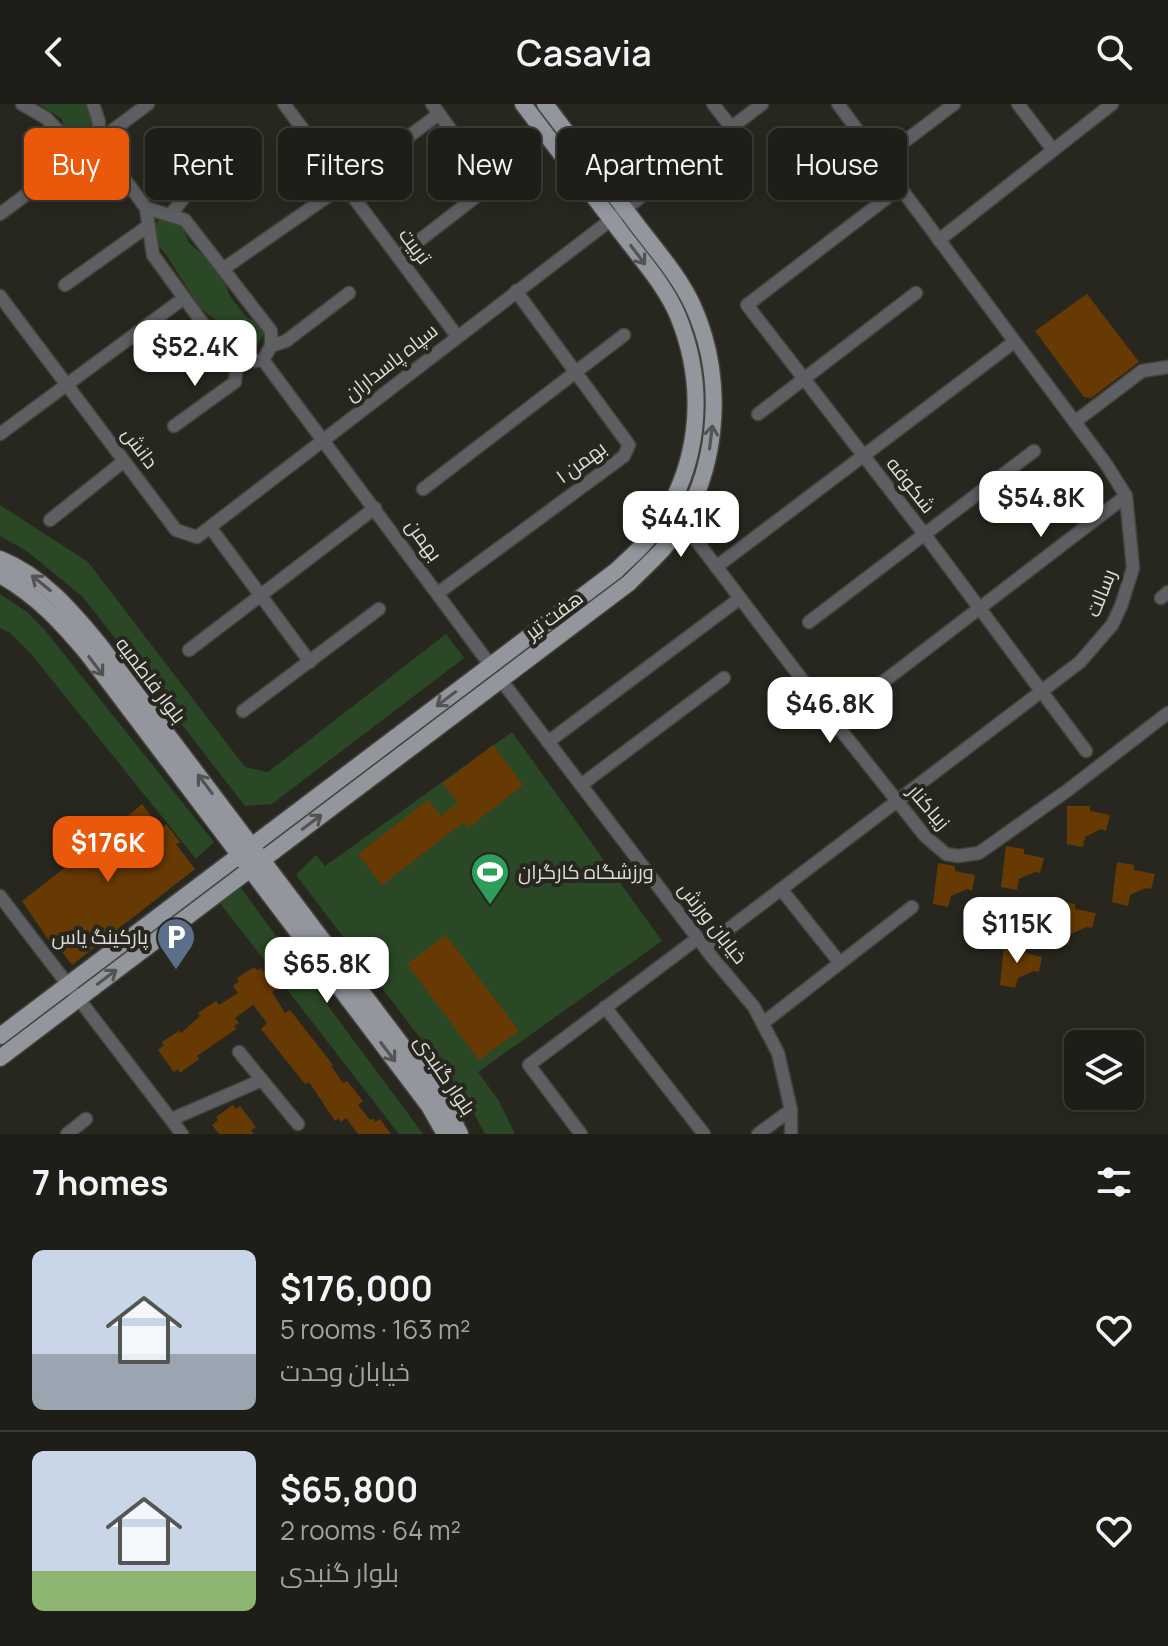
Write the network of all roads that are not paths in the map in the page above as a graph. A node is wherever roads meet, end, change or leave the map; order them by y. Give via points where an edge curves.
1 (22, 104) edge
2 (93, 104) edge
3 (148, 104) edge
4 (523, 104) edge
5 (545, 104) edge
6 (713, 104) edge
7 (762, 104) edge
8 (838, 104) edge
9 (954, 104) edge
10 (1018, 104) edge
11 (1112, 104) edge
12 (291, 107) edge
13 (436, 109) edge
14 (731, 127) junction
15 (56, 128) edge
16 (98, 128) edge
17 (116, 128) edge
18 (305, 128) edge
19 (856, 128) edge
20 (412, 130) edge
21 (907, 140) edge
22 (1053, 150) junction
23 (129, 185) edge
24 (907, 195) edge
25 (24, 196) edge
26 (182, 200) edge
27 (322, 200) edge
28 (355, 200) edge
29 (884, 200) edge
30 (146, 208) junction
31 (0, 214) edge
32 (171, 214) junction
33 (618, 214) junction
34 (148, 226) junction
35 (939, 240) junction
36 (398, 257) junction
37 (223, 269) junction
38 (65, 285) dead end
39 (516, 291) junction
40 (349, 293) dead end
41 (916, 293) dead end
42 (0, 296) edge
43 (184, 298) junction
44 (624, 335) dead end
45 (457, 336) junction
46 (1014, 342) junction
47 (271, 346) junction
48 (263, 360) junction
49 (237, 363) junction
50 (1168, 367) edge
51 (575, 372) junction
52 (805, 379) junction
53 (67, 384) junction
54 (758, 414) dead end
55 (1076, 421) junction
56 (174, 426) dead end
57 (0, 434) edge
58 (324, 439) junction
59 (1034, 451) dead end
60 (863, 456) junction
61 (124, 461) junction
62 (423, 489) dead end
63 (1126, 496) junction
64 (375, 508) junction
65 (50, 520) dead end
66 (210, 527) junction
67 (925, 535) junction
68 (197, 537) joint
69 (696, 540) dead end
70 (0, 559) edge
71 (716, 567) junction
72 (0, 575) edge
73 (438, 593) junction
74 (261, 596) junction
75 (739, 599) junction
76 (379, 609) dead end
77 (978, 609) junction
78 (809, 622) dead end
79 (189, 650) dead end
80 (310, 662) junction
81 (496, 673) junction
82 (724, 678) dead end
83 (870, 692) dead end
84 (1041, 692) junction
85 (243, 711) dead end
86 (1168, 713) edge
87 (548, 742) junction
88 (1086, 751) dead end
89 (581, 785) junction
90 (897, 801) junction
91 (251, 858) junction
92 (781, 889) junction
93 (0, 896) edge
94 (912, 907) dead end
95 (702, 942) junction
96 (840, 963) junction
97 (72, 992) junction
98 (605, 1007) junction
99 (763, 1023) junction
100 (0, 1036) edge
101 (239, 1052) dead end
102 (0, 1058) edge
103 (262, 1080) junction
104 (791, 1110) junction
105 (86, 1119) dead end
106 (172, 1119) junction
107 (298, 1124) dead end
108 (67, 1134) edge
109 (182, 1134) edge
110 (445, 1134) edge
111 (460, 1134) edge
112 (581, 1134) edge
113 (704, 1134) edge
114 (758, 1134) edge
115 (791, 1134) edge

1 - 15 street
2 - 16 street
3 - 17 street
4 - 33 main road, هفت تیر
5 - 33 main road, هفت تیر
6 - 14 street
7 - 14 street, سپاه پاسداران
8 - 19 street, رسالت
9 - 21 street
10 - 22 street
11 - 22 street
12 - 18 street, تربیت
13 - 20 street
13 - 36 street via 491,185
14 - 33 street, سپاه پاسداران
22 - 35 street
23 - 30 street
24 - 35 street, رسالت
25 - 31 street
26 - 32 street
27 - 37 street
28 - 36 street, تربیت
29 - 52 street, شکوفه via 747,305
30 - 32 street
30 - 34 street
32 - 37 street via 185,220
33 - 39 street, سپاه پاسداران
33 - 81 main road, هفت تیر via 670,302 692,358 697,405 692,452 676,496 651,536
34 - 38 street
34 - 43 street via 153,255
35 - 46 street, رسالت
36 - 45 street, تربیت
37 - 47 street via 271,331
39 - 45 street, سپاه پاسداران
39 - 51 street, بهمن ۱
40 - 47 street via 286,341
41 - 52 street
42 - 53 street, دانش
43 - 49 street
43 - 53 street
44 - 51 street
45 - 58 street, سپاه پاسداران
46 - 55 street, رسالت
46 - 60 street
47 - 48 street
48 - 49 street
48 - 58 street, بهمن
49 - 56 street via 235,382
50 - 55 street via 1142,371
51 - 62 street
51 - 73 street, بهمن ۱ via 629,445 624,456
52 - 54 street
52 - 60 street, شکوفه
53 - 57 street
53 - 61 street, دانش
55 - 63 street, رسالت
58 - 64 street, بهمن
58 - 66 street, سپاه پاسداران
59 - 67 street
60 - 67 street, شکوفه
60 - 71 street
61 - 65 street
61 - 68 street, دانش via 176,530
63 - 77 street
63 - 84 street, رسالت via 1133,568 1121,606 1080,662
64 - 73 street, بهمن
64 - 74 street
66 - 68 street, سپاه پاسداران
66 - 74 street
67 - 77 street, شکوفه
67 - 78 street
69 - 71 street, زیباکنار
91 -> 70 main road, بلوار فاطمیه via 73,612 22,569
71 - 75 street, زیباکنار
72 -> 91 main road, بلوار فاطمیه via 62,622
73 - 81 street, بهمن
74 - 79 street
74 - 80 street
75 - 87 street
75 - 90 street, زیباکنار
76 - 80 street
77 - 83 street
77 - 84 street, شکوفه
80 - 85 street
81 - 87 street, خیابان ورزش
81 - 91 main road, هفت تیر
82 - 89 street
84 - 88 street, شکوفه
84 - 90 street, رسالت
86 - 90 street, زیباکنار via 979,853 946,854
87 - 89 street, خیابان ورزش
89 - 95 street, خیابان ورزش
90 - 92 street, رسالت
91 - 97 main road, هفت تیر
91 -> 110 main road, بلوار گنبدی
91 - 111 main road, بلوار گنبدی via 441,1097
92 - 95 street, رسالت
92 - 96 street
93 - 97 street
94 - 96 street
95 - 98 street, رسالت
95 - 99 street, خیابان ورزش
96 - 99 street
97 - 100 main road
97 - 102 main road
97 - 106 street
98 - 112 street, رسالت via 529,1065
98 - 113 street
99 - 104 street, خیابان ورزش via 778,1053
101 - 103 street
103 - 106 street
103 - 107 street
104 - 114 street
104 - 115 street, خیابان ورزش
105 - 108 street
106 - 109 street

